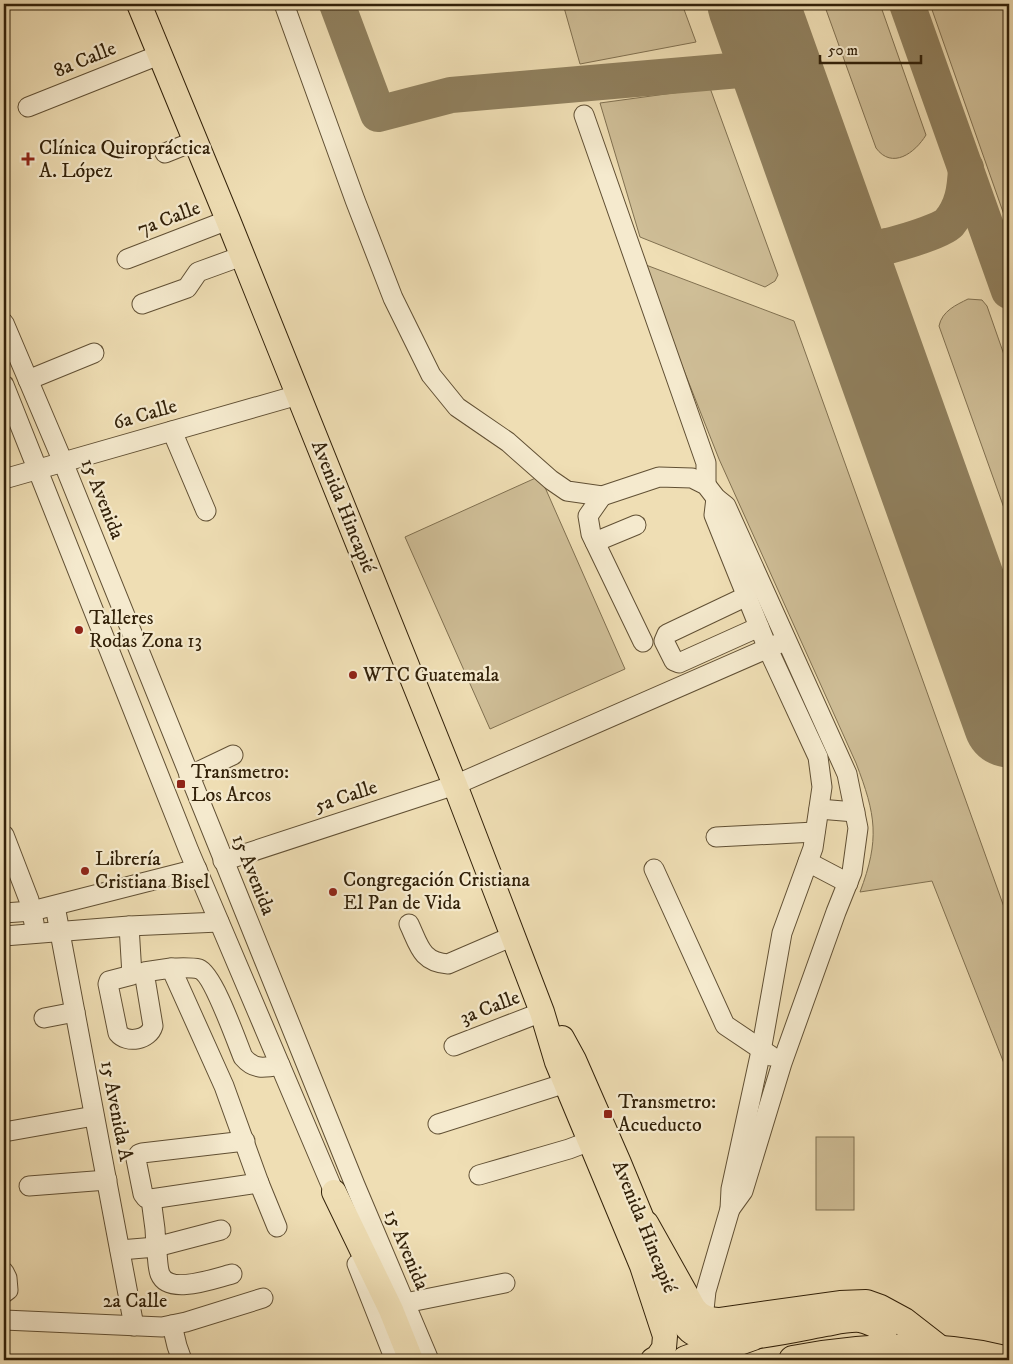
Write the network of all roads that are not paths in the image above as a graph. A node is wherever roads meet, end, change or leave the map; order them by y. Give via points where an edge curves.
1 (139, 4) edge
2 (284, 4) edge
3 (159, 55) junction
4 (28, 107) dead end
5 (584, 115) dead end
6 (195, 141) junction
7 (165, 153) dead end
8 (228, 220) junction
9 (242, 256) junction
10 (127, 259) dead end
11 (142, 304) dead end
12 (4, 322) edge
13 (94, 353) dead end
14 (28, 380) junction
15 (4, 385) edge
16 (298, 395) junction
17 (172, 431) junction
18 (63, 462) junction
19 (37, 470) junction
20 (4, 479) edge
21 (711, 492) junction
22 (602, 496) junction
23 (206, 511) dead end
24 (636, 525) dead end
25 (595, 542) junction
26 (747, 596) junction
27 (759, 627) junction
28 (788, 640) junction
29 (643, 642) dead end
30 (768, 648) junction
31 (233, 755) dead end
32 (189, 776) junction
33 (455, 785) junction
34 (818, 809) junction
35 (855, 812) junction
36 (815, 832) junction
37 (4, 835) edge
38 (716, 837) dead end
39 (223, 861) junction
40 (808, 862) junction
41 (197, 869) junction
42 (654, 870) dead end
43 (848, 882) junction
44 (55, 906) junction
45 (32, 911) junction
46 (4, 913) edge
47 (219, 922) junction
48 (409, 924) dead end
49 (129, 926) junction
50 (60, 932) junction
51 (37, 933) junction
52 (4, 936) edge
53 (513, 936) junction
54 (171, 968) junction
55 (75, 1012) junction
56 (542, 1012) junction
57 (44, 1018) dead end
58 (454, 1046) dead end
59 (761, 1051) junction
60 (782, 1063) junction
61 (280, 1066) junction
62 (566, 1083) junction
63 (94, 1116) junction
64 (438, 1124) dead end
65 (4, 1132) edge
66 (245, 1141) junction
67 (590, 1141) junction
68 (480, 1174) dead end
69 (107, 1180) junction
70 (259, 1183) junction
71 (30, 1186) dead end
72 (334, 1192) junction
73 (151, 1199) junction
74 (730, 1209) junction
75 (645, 1225) junction
76 (278, 1227) dead end
77 (222, 1230) dead end
78 (156, 1247) junction
79 (120, 1250) junction
80 (4, 1272) edge
81 (232, 1274) dead end
82 (505, 1283) dead end
83 (4, 1293) edge
84 (263, 1298) dead end
85 (405, 1303) junction
86 (703, 1319) junction
87 (4, 1320) edge
88 (172, 1325) junction
89 (134, 1326) junction
90 (885, 1331) dead end
91 (753, 1336) junction
92 (955, 1355) edge
93 (182, 1360) edge
94 (395, 1360) edge
95 (411, 1360) edge
96 (429, 1360) edge
97 (653, 1360) edge
98 (686, 1360) edge
99 (795, 1360) edge
100 (854, 1360) edge
101 (1005, 1360) edge

1 - 3 main road, Avenida Hincapié
2 - 22 street via 393,298 430,375 457,407 508,442 551,480 567,491
3 - 4 street, 8a Calle
3 - 6 main road, Avenida Hincapié
5 - 21 street via 706,463
6 - 7 street
6 - 8 main road, Avenida Hincapié
8 - 9 main road, Avenida Hincapié
8 - 10 street, 7a Calle
9 - 11 street via 198,272 187,288
9 - 16 main road, Avenida Hincapié
12 - 14 street, 15 Avenida
13 - 14 street
14 - 18 street, 15 Avenida
15 - 19 street
16 - 17 street, 6a Calle
16 - 33 main road, Avenida Hincapié
17 - 18 street, 6a Calle
17 - 23 street
18 - 19 street, 6a Calle
18 - 32 street, 15 Avenida
19 - 20 street, 6a Calle
19 - 41 street
21 - 22 street via 692,478 659,477
21 - 26 street via 714,515
21 - 28 street via 726,506
22 - 25 street via 588,516
24 - 25 street
25 - 29 street
26 - 27 street
26 - 27 street via 667,634 664,641 674,661 678,662
27 - 30 street
28 - 30 street, 5a Calle
28 - 35 street via 847,774
30 - 33 street, 5a Calle
30 - 34 street via 818,758 822,787
31 - 32 street
32 - 39 street, 15 Avenida
33 - 39 street, 5a Calle
33 - 53 main road, Avenida Hincapié
34 - 35 street
34 - 36 street
35 - 43 street via 858,828
36 - 38 street
36 - 40 street
37 - 45 street
39 - 85 street, 15 Avenida
40 - 43 street
40 - 59 street via 782,933
41 - 44 street
41 - 47 street
42 - 59 street via 725,1025
43 - 60 street
44 - 45 street
44 - 50 street, 15 Avenida A
45 - 46 street
45 - 51 street
47 - 49 street
47 - 61 street
48 - 53 street via 425,956 438,964 448,964
49 - 50 street
49 - 54 street via 138,974
50 - 51 street
50 - 55 street, 15 Avenida A
51 - 52 street
53 - 56 main road, Avenida Hincapié
54 - 61 street via 198,969 204,973 215,988 243,1057 249,1064 262,1068
54 - 66 street
55 - 57 street
55 - 63 street, 15 Avenida A
56 - 58 street, 3a Calle
56 - 62 main road, Avenida Hincapié
56 - 75 main road, Avenida Hincapié via 574,1060
59 - 60 street
59 - 74 street via 731,1188
60 - 74 street via 743,1191
61 - 72 street
62 - 64 street
62 - 67 main road, Avenida Hincapié
63 - 65 street
63 - 69 street, 15 Avenida A
66 - 70 street
66 - 73 street via 139,1154 136,1159 143,1194
67 - 68 street
67 - 97 main road, Avenida Hincapié via 642,1266 664,1331 664,1348
69 - 71 street
69 - 79 street, 15 Avenida A
70 - 73 street
70 - 76 street
72 - 94 street via 349,1242
72 - 95 main road via 391,1310
73 - 78 street
74 - 86 street via 706,1291
75 - 86 highway via 689,1305
75 - 91 main road, Avenida Hincapié via 681,1319 688,1328 711,1339
77 - 78 street
78 - 79 street
78 - 81 street via 160,1275 168,1283 181,1286
79 - 89 street, 15 Avenida A
80 - 83 street via 8,1290
82 - 85 street
84 - 88 street, 2a Calle
85 - 96 street, 15 Avenida
86 - 92 highway via 719,1322 840,1304 866,1304 904,1322
87 - 89 street, 2a Calle
88 - 89 street, 2a Calle
88 - 93 street
90 - 91 main road, Avenida Hincapié via 871,1323 852,1320
91 - 98 highway
92 - 99 highway via 879,1350
92 - 101 highway
99 - 100 highway

